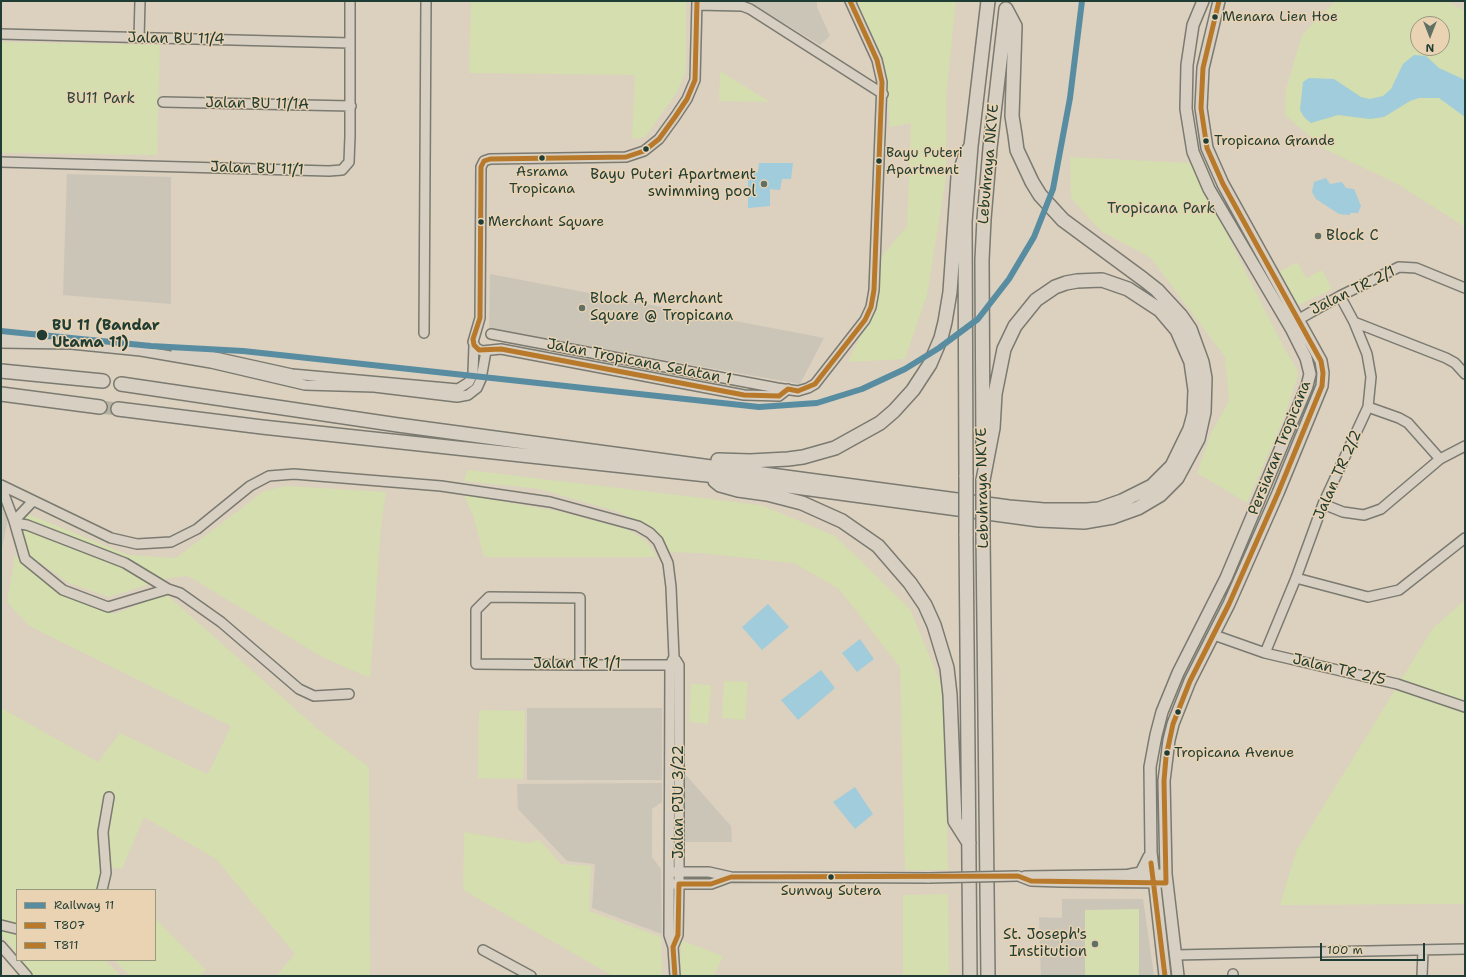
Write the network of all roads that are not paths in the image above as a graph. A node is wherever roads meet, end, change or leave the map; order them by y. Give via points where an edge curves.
1 (140, 1) edge
2 (350, 1) edge
3 (426, 1) edge
4 (850, 1) edge
5 (988, 1) edge
6 (1203, 1) edge
7 (1219, 1) edge
8 (697, 3) edge
9 (1007, 5) edge
10 (1, 34) edge
11 (139, 38) junction
12 (350, 43) junction
13 (882, 94) junction
14 (163, 102) dead end
15 (351, 106) junction
16 (971, 146) junction
17 (1, 162) edge
18 (1465, 288) edge
19 (1340, 296) junction
20 (480, 318) junction
21 (1293, 322) junction
22 (1354, 322) junction
23 (424, 333) dead end
24 (476, 333) junction
25 (489, 333) junction
26 (1, 337) edge
27 (1, 343) edge
28 (474, 345) junction
29 (487, 350) junction
30 (1, 371) edge
31 (1465, 374) edge
32 (103, 380) dead end
33 (121, 384) dead end
34 (788, 389) junction
35 (1, 394) edge
36 (100, 407) tunnel mouth
37 (1368, 407) junction
38 (118, 409) tunnel mouth
39 (1465, 446) edge
40 (1440, 459) junction
41 (698, 464) junction
42 (707, 475) junction
43 (983, 480) junction
44 (1, 486) edge
45 (33, 501) junction
46 (1323, 504) junction
47 (15, 522) junction
48 (1465, 538) edge
49 (1296, 578) junction
50 (168, 589) junction
51 (1202, 628) junction
52 (1214, 635) junction
53 (1265, 653) junction
54 (674, 662) junction
55 (580, 664) junction
56 (349, 694) dead end
57 (1465, 707) edge
58 (109, 797) dead end
59 (969, 843) junction
60 (1151, 852) junction
61 (668, 872) junction
62 (679, 872) junction
63 (1130, 875) junction
64 (1018, 876) junction
65 (731, 877) junction
66 (1166, 878) junction
67 (1153, 879) junction
68 (669, 884) junction
69 (679, 884) junction
70 (102, 889) edge
71 (1, 925) edge
72 (16, 929) edge
73 (1, 946) edge
74 (673, 947) junction
75 (1465, 949) edge
76 (483, 950) dead end
77 (1422, 951) junction
78 (1174, 955) junction
79 (27, 976) edge
80 (531, 976) edge
81 (675, 976) edge
82 (970, 976) edge
83 (988, 976) edge
84 (1165, 976) edge
85 (1178, 976) edge
86 (1422, 976) edge

1 - 11 street
2 - 12 street, Jalan BU 11/1
3 - 23 street
4 - 13 street, Jalan Tropicana Selatan 1 via 880,70
5 - 16 highway, Lebuhraya NKVE
6 - 21 main road, Persiaran Tropicana via 1192,25 1187,66 1186,109 1193,152 1210,189
7 - 21 main road, Persiaran Tropicana via 1203,68 1201,108 1207,148 1222,184
8 - 13 street via 742,6 750,9
8 - 20 street via 695,80 675,117 659,139 644,151 626,157 484,161 481,167
9 - 42 highway via 1015,26 1012,109 1017,150 1032,182 1062,220 1157,290 1181,316 1196,344 1205,378 1204,412 1198,439 1177,478 1160,494 1138,508 1112,517 1070,522 1017,518
9 - 43 highway, Lebuhraya NKVE via 984,219
10 - 11 street, Jalan BU 11/4
11 - 12 street, Jalan BU 11/4
12 - 15 street, Jalan BU 11/1
13 - 34 street, Jalan Tropicana Selatan 1 via 875,278 871,307 865,320 816,384 798,390
14 - 15 street, Jalan BU 11/1A
15 - 17 street, Jalan BU 11/1 via 349,162 342,170 329,172
16 - 41 highway via 958,177 950,292 941,338 930,364 903,402 866,432 818,454 770,461 714,459
16 - 59 highway, Lebuhraya NKVE, bridge via 964,260
18 - 19 street, Jalan TR 2/1 via 1416,268 1399,268
19 - 21 street, Jalan TR 2/1
19 - 22 street, Jalan TR 2/2
20 - 24 street
20 - 25 street
21 - 51 main road, Persiaran Tropicana via 1309,366 1307,386 1226,578
21 - 52 main road, Persiaran Tropicana via 1321,361 1322,386
22 - 31 street via 1446,358
22 - 37 street, Jalan TR 2/2 via 1367,354 1371,377
24 - 25 street
24 - 28 street
25 - 29 street via 493,342
25 - 34 street, Jalan Tropicana Selatan 1
26 - 28 street via 81,339 206,355 292,374 458,389 468,382 473,373
27 - 29 street via 71,344 141,351 211,363 305,385 374,387 457,397 468,395 477,388
28 - 29 street via 479,350
29 - 34 street, Jalan Tropicana Selatan 1 via 501,349 744,395 779,396
30 - 32 highway
33 - 41 highway via 398,425
35 - 36 highway
37 - 40 street via 1408,423
37 - 46 street, Jalan TR 2/2
38 - 42 highway
39 - 40 street
40 - 46 street via 1381,509 1364,515 1343,512
41 - 43 highway via 1009,507 1075,511 1112,505 1142,492 1162,477 1172,466 1192,421 1195,390 1191,362 1177,330 1160,310 1128,289 1102,280 1077,281 1055,287 1036,300 1015,326 1004,350
42 - 59 highway via 720,485 802,503 842,520 878,546 910,583 925,605 947,668 955,821
43 - 83 highway, Lebuhraya NKVE, bridge
44 - 45 street, Jalan PJU 3/22
44 - 47 street
45 - 47 street
45 - 54 street, Jalan PJU 3/22 via 110,538 137,544 171,542 197,529 250,486 269,476 294,474 441,486 550,502 638,526 658,542 668,563
46 - 49 street, Jalan TR 2/2
47 - 50 street via 125,563
47 - 50 street via 25,559 63,590 108,607
48 - 49 street via 1399,590 1368,597
49 - 53 street, Jalan TR 2/2
50 - 56 street via 180,593 222,622 299,689 314,696
51 - 52 main road
51 - 60 main road, Persiaran Tropicana via 1178,673 1162,712 1156,735 1150,767
52 - 53 street, Jalan TR 2/5
52 - 66 main road, Persiaran Tropicana via 1190,681 1169,740 1164,781
53 - 57 street, Jalan TR 2/5 via 1397,684
54 - 55 street, Jalan TR 1/1
54 - 61 street, Jalan PJU 3/22
54 - 62 street, Jalan PJU 3/22
55 - 55 street, Jalan TR 1/1 via 580,598 489,597 476,610 476,664
58 - 70 street via 103,832 106,873
59 - 82 highway, Lebuhraya NKVE
60 - 63 main road via 1142,873
60 - 67 main road, Persiaran Tropicana
61 - 62 street
61 - 68 street, Jalan PJU 3/22
62 - 65 street via 709,872
62 - 69 street, Jalan PJU 3/22
63 - 64 street
63 - 67 street
64 - 65 street, bridge
64 - 67 street via 1031,881
65 - 69 street via 711,884
66 - 67 street
66 - 78 main road, Persiaran Tropicana
67 - 84 main road, Persiaran Tropicana
68 - 69 street
68 - 74 street, Jalan PJU 3/22 via 669,935
69 - 74 street, Jalan PJU 3/22 via 678,935
71 - 72 street
73 - 79 street
74 - 81 street, Jalan PJU 3/22
75 - 77 street
76 - 80 street
77 - 78 street
77 - 86 street
78 - 85 main road, Persiaran Tropicana

